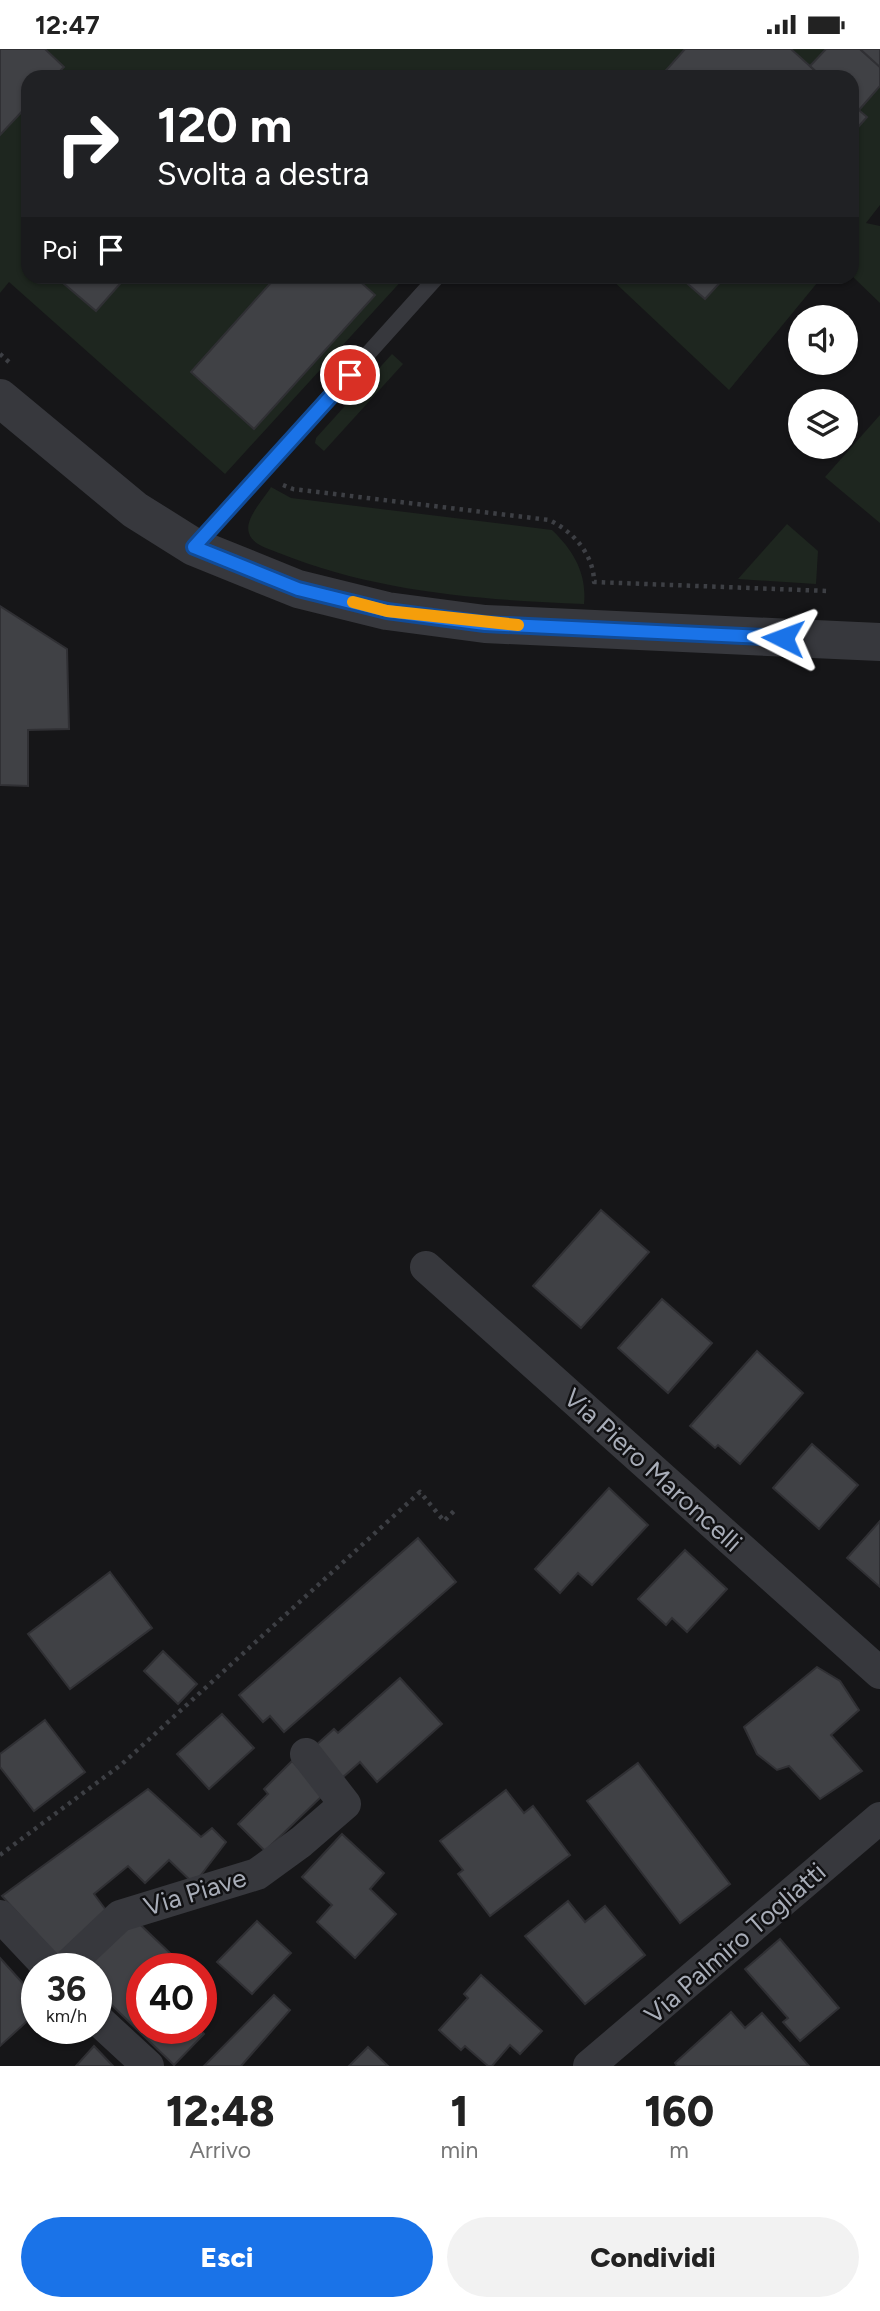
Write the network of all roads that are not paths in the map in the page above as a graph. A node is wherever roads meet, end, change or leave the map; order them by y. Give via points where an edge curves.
1 (431, 284) edge
2 (0, 398) edge
3 (194, 547) junction
4 (880, 642) edge
5 (426, 1267) dead end
6 (880, 1673) edge
7 (306, 1754) dead end
8 (880, 1818) edge
9 (0, 1916) edge
10 (35, 1953) edge
11 (81, 1953) edge
12 (112, 2033) edge
13 (148, 2066) edge
14 (589, 2066) edge

1 - 3 lane
2 - 3 street via 135,510
3 - 4 street via 298,589 387,611 485,624
5 - 6 street, Via Piero Maroncelli
7 - 11 street, Via Piave via 345,1804 257,1874 120,1916
8 - 14 street, Via Palmiro Togliatti
9 - 10 street
12 - 13 street

